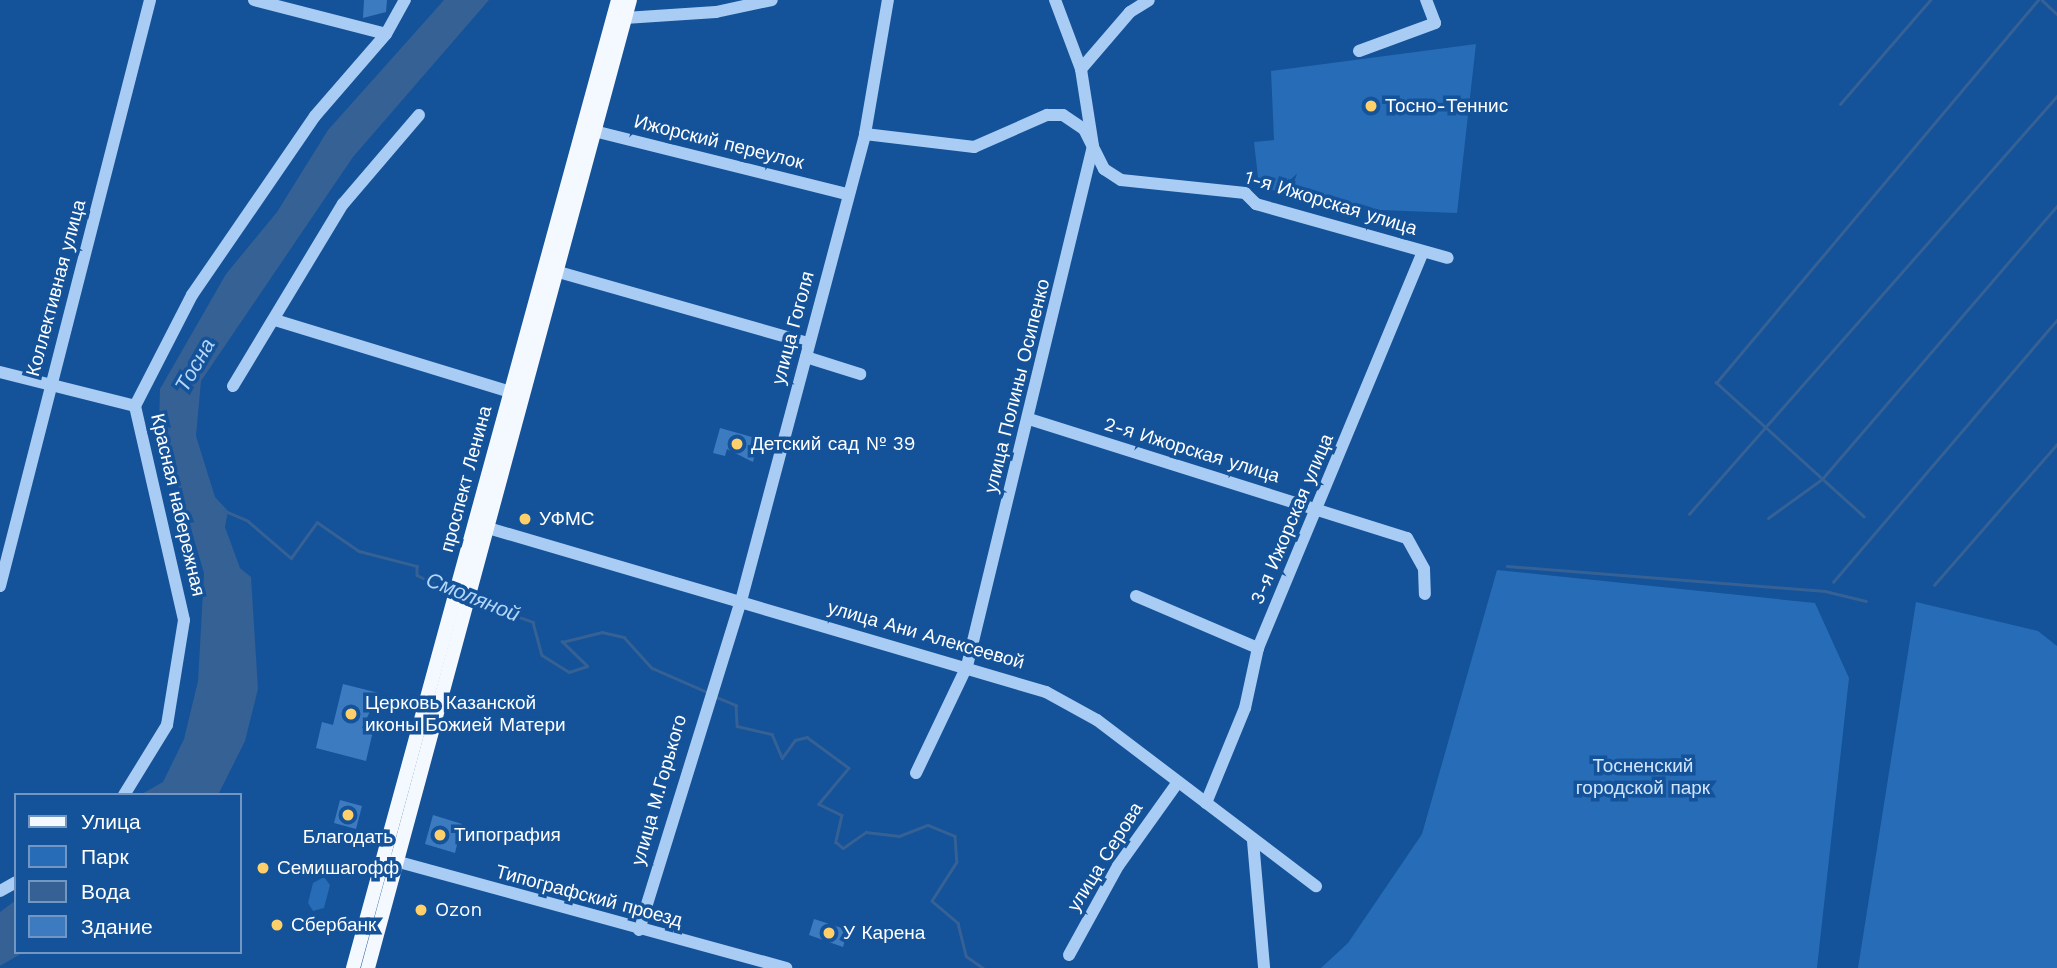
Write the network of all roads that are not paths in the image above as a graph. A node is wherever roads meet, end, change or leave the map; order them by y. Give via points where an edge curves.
1 (150, 0) edge
2 (254, 0) edge
3 (405, 0) edge
4 (772, 0) edge
5 (888, 0) edge
6 (1055, 0) edge
7 (1149, 0) edge
8 (1426, 0) edge
9 (626, 1) edge
10 (625, 18) junction
11 (386, 34) junction
12 (1359, 51) dead end
13 (1081, 69) junction
14 (419, 115) dead end
15 (588, 129) junction
16 (865, 134) junction
17 (1093, 146) junction
18 (846, 194) junction
19 (1423, 252) junction
20 (1448, 258) dead end
21 (549, 269) junction
22 (275, 320) junction
23 (808, 344) junction
24 (806, 357) junction
25 (0, 372) edge
26 (860, 374) dead end
27 (50, 385) junction
28 (233, 386) dead end
29 (510, 392) junction
30 (135, 406) junction
31 (1029, 419) junction
32 (1317, 507) junction
33 (480, 526) junction
34 (0, 586) edge
35 (1425, 594) dead end
36 (1136, 596) dead end
37 (741, 601) junction
38 (1258, 648) junction
39 (718, 662) joint
40 (967, 666) junction
41 (916, 773) dead end
42 (1178, 782) junction
43 (125, 793) edge
44 (1206, 803) junction
45 (1253, 841) junction
46 (390, 859) junction
47 (1316, 886) dead end
48 (639, 930) junction
49 (1069, 955) dead end
50 (353, 968) edge
51 (368, 968) edge
52 (786, 968) edge
53 (1264, 968) edge

1 - 27 street, Коллективная улица
2 - 11 street
3 - 11 street, Красная набережная
4 - 10 street via 716,12
5 - 16 street, улица Гоголя
6 - 13 street, улица Полины Осипенко
7 - 13 street via 1130,12
8 - 12 street via 1435,23
9 - 10 main road, проспект Ленина
9 - 15 main road, проспект Ленина
10 - 15 main road, проспект Ленина
11 - 30 street, Красная набережная via 315,116 253,203 192,295
13 - 17 street, улица Полины Осипенко
14 - 22 street via 343,204
15 - 18 street, Ижорский переулок
15 - 21 main road, проспект Ленина
16 - 17 street, 1-я Ижорская улица via 974,147 1047,115 1063,115 1084,128
16 - 18 street, улица Гоголя
17 - 19 street, 1-я Ижорская улица via 1104,169 1121,180 1245,193 1256,204
17 - 31 street, улица Полины Осипенко
18 - 23 street, улица Гоголя
19 - 20 street, 1-я Ижорская улица
19 - 32 street, 3-я Ижорская улица
21 - 23 street
21 - 29 main road, проспект Ленина
21 - 33 main road, проспект Ленина
22 - 28 street
22 - 29 street
23 - 24 street, улица Гоголя
24 - 26 street
24 - 37 street, улица Гоголя
25 - 27 street
27 - 30 street
27 - 34 street, Коллективная улица
29 - 33 main road, проспект Ленина
30 - 43 street, Красная набережная via 184,620 167,725
31 - 32 street, 2-я Ижорская улица
31 - 40 street, улица Полины Осипенко
32 - 35 street, 2-я Ижорская улица via 1407,538 1424,569
32 - 38 street, 3-я Ижорская улица
33 - 37 street, улица Ани Алексеевой
33 - 46 main road, проспект Ленина
36 - 38 street
37 - 39 street, улица Гоголя
37 - 40 street, улица Ани Алексеевой
38 - 44 street, 3-я Ижорская улица via 1245,708
39 - 48 street, улица М.Горького
40 - 41 street, улица Полины Осипенко
40 - 42 street, улица Ани Алексеевой via 1067,702
42 - 44 street, улица Ани Алексеевой
42 - 49 street, улица Серова via 1118,866
44 - 45 street, улица Ани Алексеевой
45 - 47 street, улица Ани Алексеевой
45 - 53 street
46 - 48 street, Типографский проезд
46 - 50 main road, проспект Ленина
46 - 51 main road, проспект Ленина
48 - 52 street, Типографский проезд

